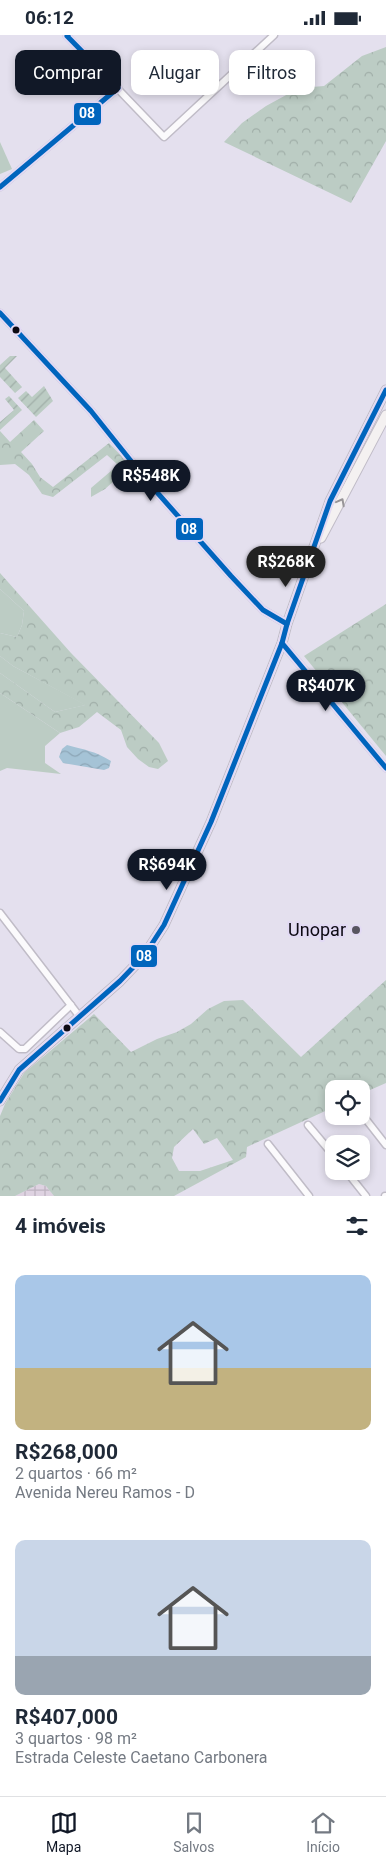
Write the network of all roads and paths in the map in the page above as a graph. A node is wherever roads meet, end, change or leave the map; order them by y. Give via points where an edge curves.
1 (274, 35) edge
2 (67, 36) edge
3 (81, 50) edge
4 (121, 91) edge
5 (110, 95) edge
6 (0, 187) edge
7 (0, 313) edge
8 (386, 390) edge
9 (386, 415) edge
10 (309, 560) junction
11 (287, 624) junction
12 (282, 643) junction
13 (386, 768) edge
14 (0, 913) edge
15 (71, 1005) junction
16 (80, 1017) junction
17 (0, 1032) edge
18 (0, 1101) edge
19 (308, 1125) dead end
20 (370, 1125) edge
21 (268, 1144) dead end
22 (325, 1145) edge
23 (386, 1145) edge
24 (353, 1180) edge
25 (309, 1196) edge
26 (366, 1196) edge

1 - 4 street via 164,137
2 - 3 street
5 - 6 street
7 - 11 street via 92,411 147,481 231,576 263,609
8 - 10 street via 330,501
10 -> 9 street
10 - 11 street
11 - 12 street
12 - 13 street
12 - 16 street via 207,831 164,925 144,956
14 - 15 street
15 - 16 street
15 - 17 street via 25,1049 19,1049
16 - 18 street via 19,1070
19 - 22 street
20 - 23 street
21 - 25 street
24 - 26 street

